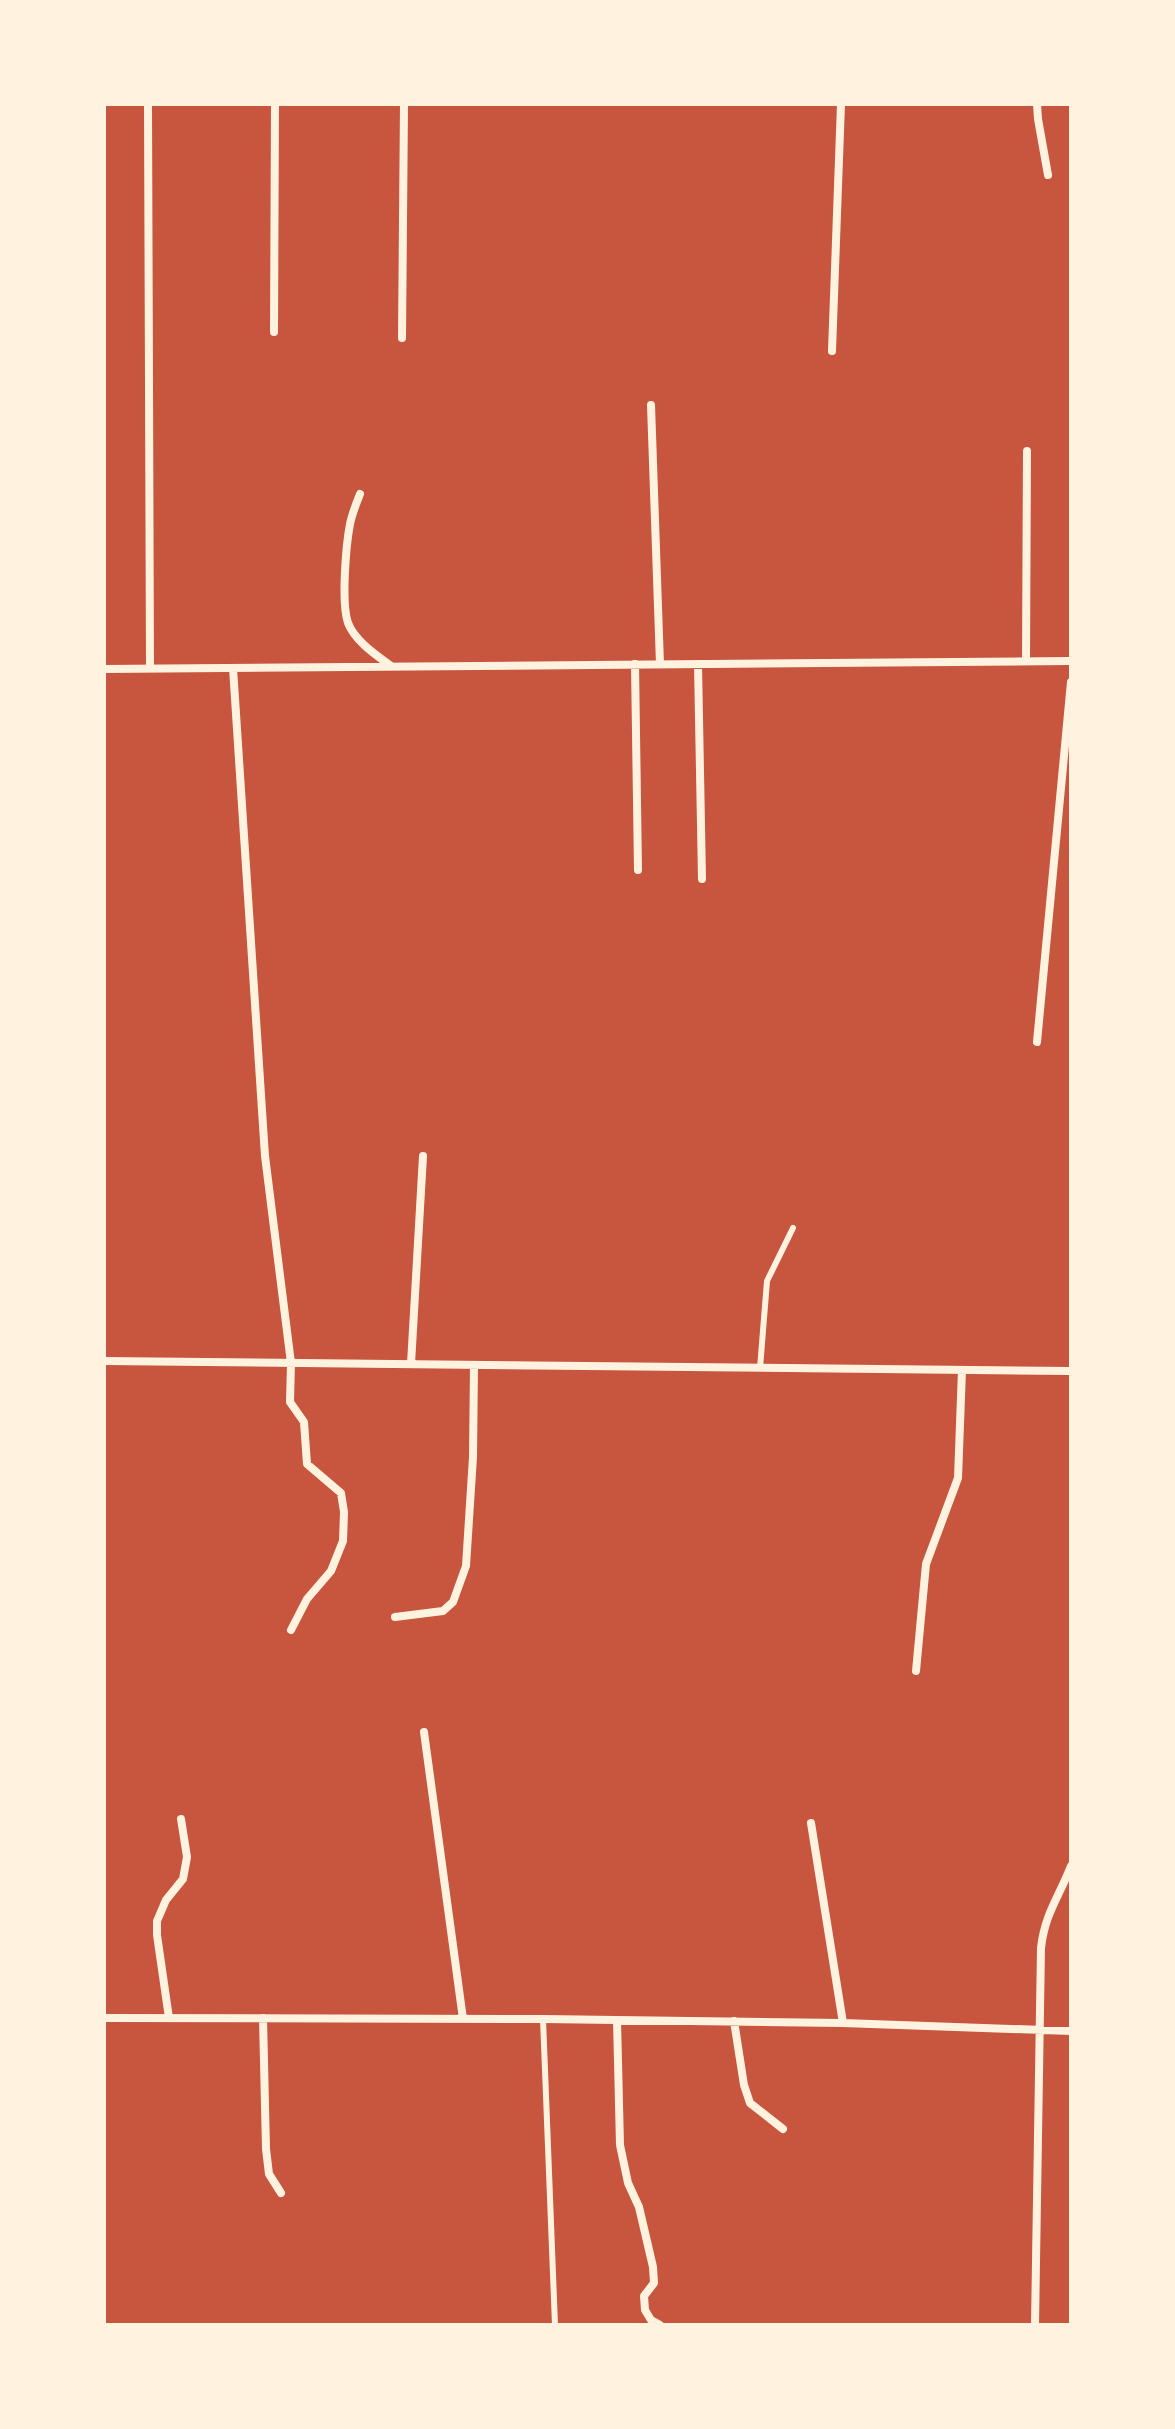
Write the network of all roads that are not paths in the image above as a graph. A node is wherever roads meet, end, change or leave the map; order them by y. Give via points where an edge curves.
1 (148, 104) edge
2 (275, 104) edge
3 (404, 104) edge
4 (841, 104) edge
5 (1037, 104) edge
6 (1048, 175) dead end
7 (274, 332) dead end
8 (402, 338) dead end
9 (832, 351) dead end
10 (651, 405) dead end
11 (1027, 451) dead end
12 (360, 494) dead end
13 (1026, 661) junction
14 (1071, 661) edge
15 (635, 664) junction
16 (660, 664) junction
17 (698, 664) junction
18 (392, 667) junction
19 (150, 668) junction
20 (233, 668) junction
21 (104, 669) edge
22 (1071, 682) edge
23 (638, 870) dead end
24 (702, 879) dead end
25 (1037, 1042) dead end
26 (423, 1156) dead end
27 (793, 1228) dead end
28 (104, 1361) edge
29 (291, 1363) junction
30 (411, 1364) junction
31 (474, 1365) junction
32 (760, 1368) junction
33 (962, 1370) junction
34 (1071, 1371) edge
35 (395, 1617) dead end
36 (291, 1630) dead end
37 (916, 1671) dead end
38 (424, 1732) dead end
39 (181, 1819) dead end
40 (811, 1823) dead end
41 (1071, 1866) edge
42 (104, 2018) edge
43 (169, 2018) junction
44 (263, 2018) junction
45 (463, 2019) junction
46 (543, 2019) junction
47 (617, 2020) junction
48 (734, 2021) junction
49 (843, 2023) junction
50 (1040, 2031) junction
51 (1071, 2031) edge
52 (783, 2129) dead end
53 (281, 2193) dead end
54 (555, 2325) edge
55 (660, 2325) edge
56 (1035, 2325) edge

1 - 19 street
2 - 7 street
3 - 8 street
4 - 9 street
5 - 6 street
10 - 16 street
11 - 13 street
12 - 18 street via 348,538 348,624
13 - 14 street
13 - 17 street
15 - 16 street
15 - 18 street
15 - 23 street
16 - 17 street
17 - 24 street
18 - 20 street
19 - 20 street
19 - 21 street
20 - 29 street via 265,1156
22 - 25 street
26 - 30 street
27 - 32 lane via 767,1281
28 - 29 street
29 - 30 street
29 - 36 street via 290,1402 304,1422 307,1464 341,1493 344,1512 343,1541 331,1571 307,1599
30 - 31 street
31 - 32 street
31 - 35 street via 466,1566 453,1602 443,1611
32 - 33 street
33 - 34 street
33 - 37 street via 958,1478 926,1564
38 - 45 street
39 - 43 street via 187,1857 183,1879 157,1921
40 - 49 street
41 - 50 street via 1043,1930
42 - 43 street
43 - 44 street
44 - 45 street
44 - 53 street via 266,2149 269,2174
45 - 46 street
46 - 47 street
46 - 54 lane
47 - 48 street
47 - 55 street via 620,2145 653,2267 645,2310
48 - 49 street
48 - 52 street via 750,2103
49 - 50 street
50 - 51 street
50 - 56 street

